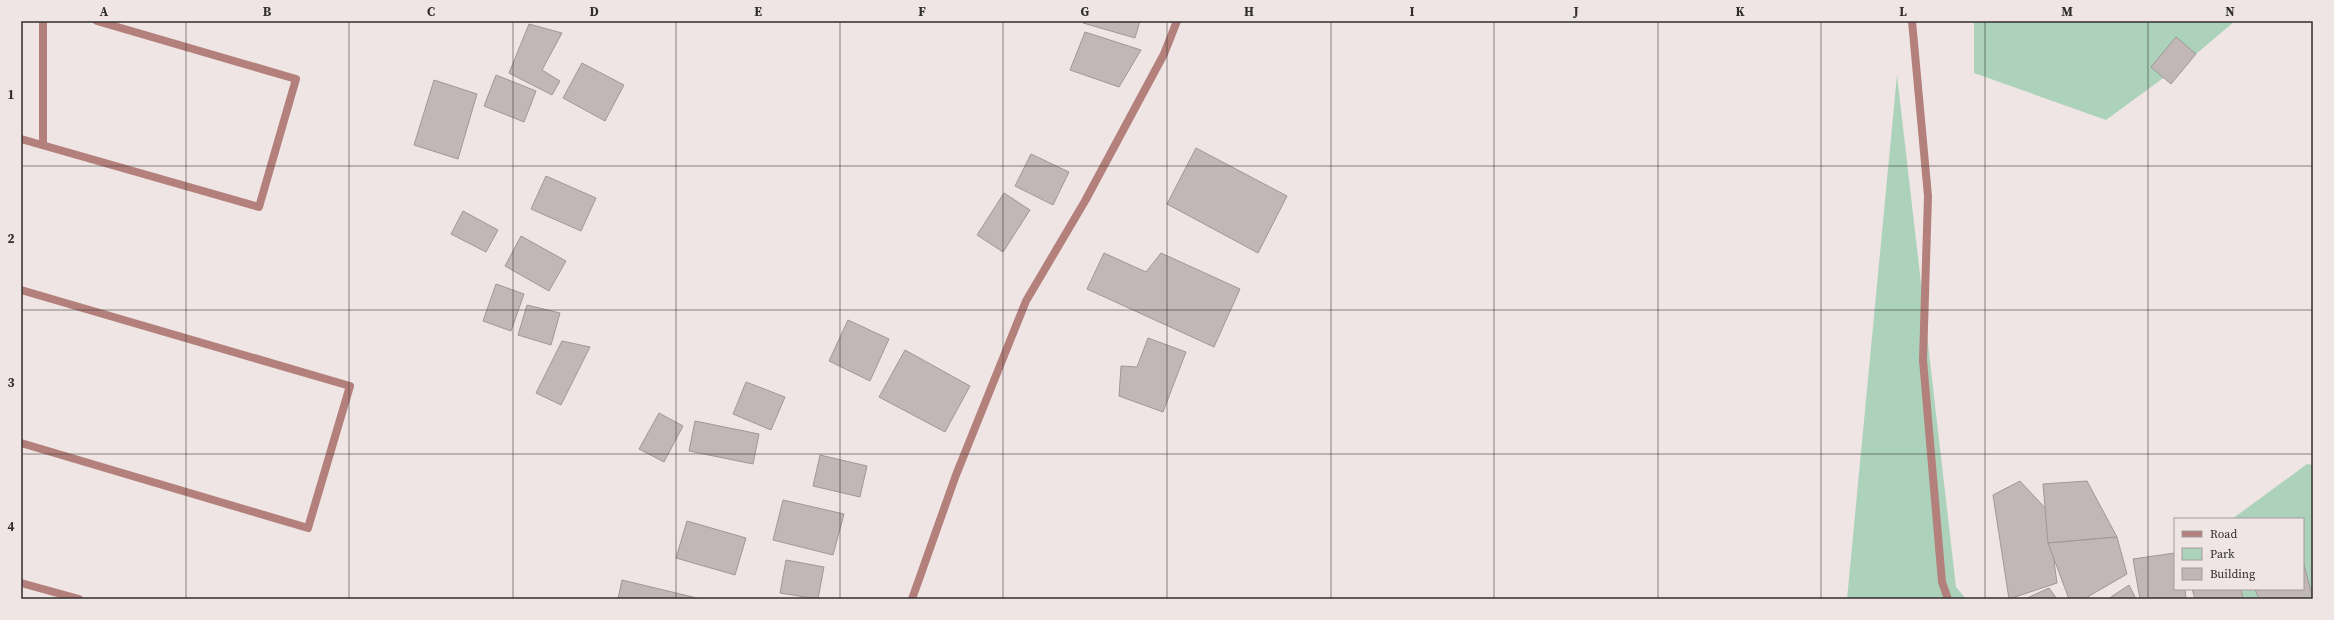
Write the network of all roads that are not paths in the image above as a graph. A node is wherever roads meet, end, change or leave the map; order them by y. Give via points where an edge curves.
1 (43, 21) edge
2 (97, 21) edge
3 (1177, 21) edge
4 (1912, 21) edge
5 (21, 139) edge
6 (43, 144) junction
7 (21, 290) edge
8 (21, 443) edge
9 (21, 583) edge
10 (79, 599) edge
11 (912, 599) edge
12 (1948, 599) edge

1 - 6 street
2 - 6 street via 296,79 259,207
3 - 11 street via 1164,54 1089,194 1026,301 956,475
4 - 12 street via 1928,196 1922,360 1942,582
5 - 6 street
7 - 8 street via 350,386 308,528
9 - 10 street

